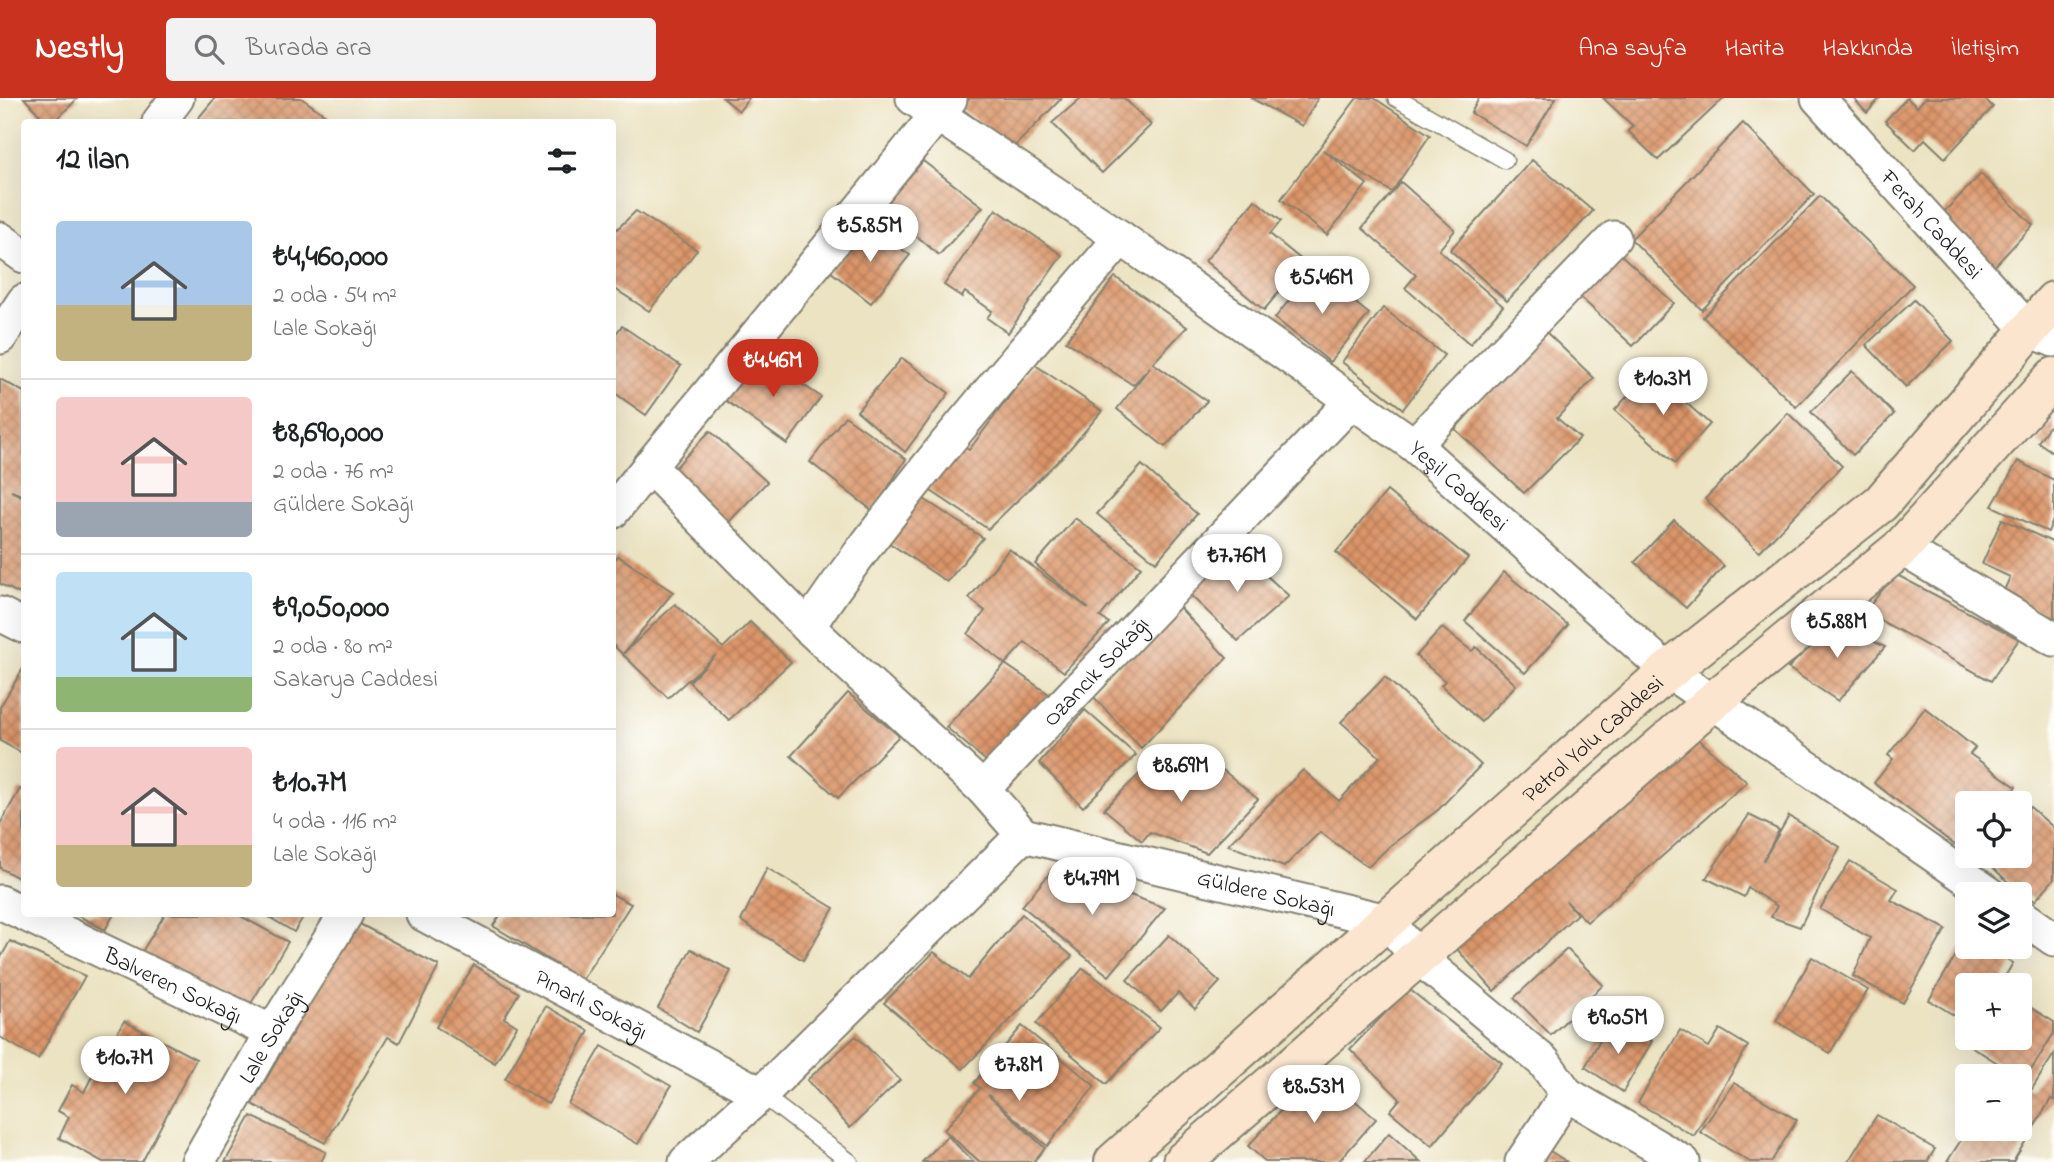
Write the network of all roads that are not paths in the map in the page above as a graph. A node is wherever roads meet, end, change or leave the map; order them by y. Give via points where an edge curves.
1 (177, 98) edge
2 (1396, 98) edge
3 (1818, 98) edge
4 (933, 103) edge
5 (161, 119) edge
6 (1506, 160) dead end
7 (1121, 238) junction
8 (1614, 238) dead end
9 (0, 239) edge
10 (21, 254) edge
11 (2054, 301) edge
12 (21, 306) edge
13 (2041, 334) edge
14 (0, 337) edge
15 (2054, 377) edge
16 (1352, 401) junction
17 (1414, 445) junction
18 (649, 466) junction
19 (616, 507) edge
20 (1901, 548) junction
21 (0, 614) edge
22 (21, 624) edge
23 (808, 627) junction
24 (2054, 639) edge
25 (1668, 671) junction
26 (1712, 702) junction
27 (983, 789) junction
28 (1023, 835) junction
29 (1973, 882) edge
30 (0, 902) edge
31 (21, 912) edge
32 (31, 917) edge
33 (344, 917) edge
34 (429, 917) edge
35 (1387, 921) junction
36 (2032, 923) edge
37 (2054, 939) edge
38 (1417, 956) junction
39 (272, 1032) junction
40 (761, 1094) junction
41 (1567, 1094) junction
42 (198, 1162) edge
43 (686, 1162) edge
44 (850, 1162) edge
45 (1114, 1162) edge
46 (1182, 1162) edge
47 (1522, 1162) edge
48 (1683, 1162) edge

1 - 5 street
2 - 6 lane
3 - 13 street, Ferah Caddesi
4 - 7 street, Yeşil Caddesi
4 - 18 street
7 - 16 street, Yeşil Caddesi
7 - 23 street via 935,458 840,578
8 - 17 street
9 - 10 street
11 - 13 main road, Petrol Yolu Caddesi
12 - 14 street
13 - 25 main road, Petrol Yolu Caddesi via 1881,503
15 - 20 main road, Petrol Yolu Caddesi
16 - 17 street, Yeşil Caddesi
16 - 27 street, Ozancık Sokağı
17 - 25 street, Yeşil Caddesi
18 - 19 street
18 - 23 street
20 - 24 street
20 - 26 main road, Petrol Yolu Caddesi
21 - 22 street
23 - 27 street
25 - 26 street, Yeşil Caddesi
25 - 35 main road, Petrol Yolu Caddesi
26 - 29 street, Yeşil Caddesi
26 - 38 main road, Petrol Yolu Caddesi
27 - 28 street
28 - 35 street, Güldere Sokağı
28 - 40 street
30 - 31 street, Balveren Sokağı
32 - 39 street, Balveren Sokağı
33 - 39 street, Lale Sokağı
34 - 40 street, Pınarlı Sokağı
35 - 38 street
35 - 45 main road, Petrol Yolu Caddesi
36 - 37 street
38 - 41 street via 1545,1062
38 - 46 main road, Petrol Yolu Caddesi
39 - 42 street, Lale Sokağı
40 - 43 street
40 - 44 lane
41 - 47 street
41 - 48 street

